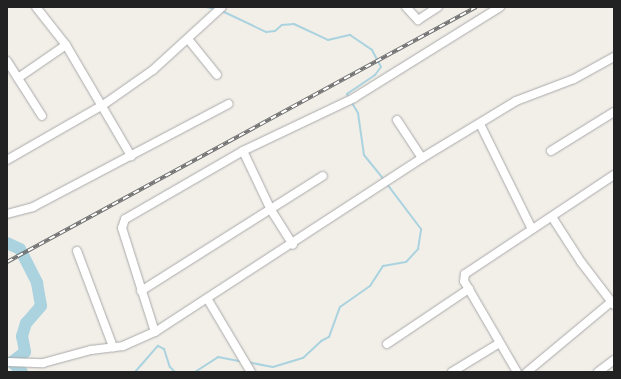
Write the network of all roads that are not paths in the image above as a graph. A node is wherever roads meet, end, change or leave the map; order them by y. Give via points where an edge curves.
1 (36, 7) edge
2 (222, 7) edge
3 (406, 7) edge
4 (438, 7) edge
5 (500, 7) edge
6 (188, 39) junction
7 (66, 46) junction
8 (614, 57) edge
9 (7, 61) edge
10 (217, 75) dead end
11 (18, 78) junction
12 (228, 104) dead end
13 (103, 105) junction
14 (614, 112) edge
15 (42, 116) dead end
16 (397, 120) dead end
17 (480, 124) junction
18 (243, 151) junction
19 (551, 151) dead end
20 (131, 156) junction
21 (422, 158) junction
22 (7, 160) edge
23 (614, 175) edge
24 (323, 176) dead end
25 (271, 210) junction
26 (7, 214) edge
27 (552, 217) junction
28 (532, 230) junction
29 (293, 245) junction
30 (77, 251) dead end
31 (469, 290) junction
32 (141, 292) junction
33 (208, 300) junction
34 (612, 303) edge
35 (155, 332) junction
36 (386, 344) dead end
37 (498, 344) junction
38 (113, 347) junction
39 (614, 360) edge
40 (7, 362) edge
41 (251, 372) edge
42 (452, 372) edge
43 (517, 372) edge
44 (527, 372) edge
45 (598, 372) edge

1 - 7 street
2 - 6 street
3 - 4 street via 418,20
5 - 18 street via 351,100
6 - 10 street
6 - 13 street via 153,70
7 - 11 street
7 - 13 street
8 - 17 street via 574,79 526,96
9 - 11 street
11 - 15 street
12 - 20 street
13 - 20 street
13 - 22 street
14 - 19 street
16 - 21 street
17 - 21 street
17 - 28 street
18 - 25 street
18 - 32 street via 123,222
20 - 26 street via 33,207
21 - 29 street
23 - 27 street
24 - 25 street
25 - 29 street
25 - 32 street
27 - 28 street
27 - 34 street via 580,262
28 - 31 street via 470,269 463,278
29 - 33 street
30 - 38 street
31 - 36 street
31 - 37 street
32 - 35 street
33 - 35 street
33 - 41 street via 244,355
34 - 44 street
35 - 38 street via 133,343
37 - 42 street
37 - 43 street
38 - 40 street via 33,364
39 - 45 street

